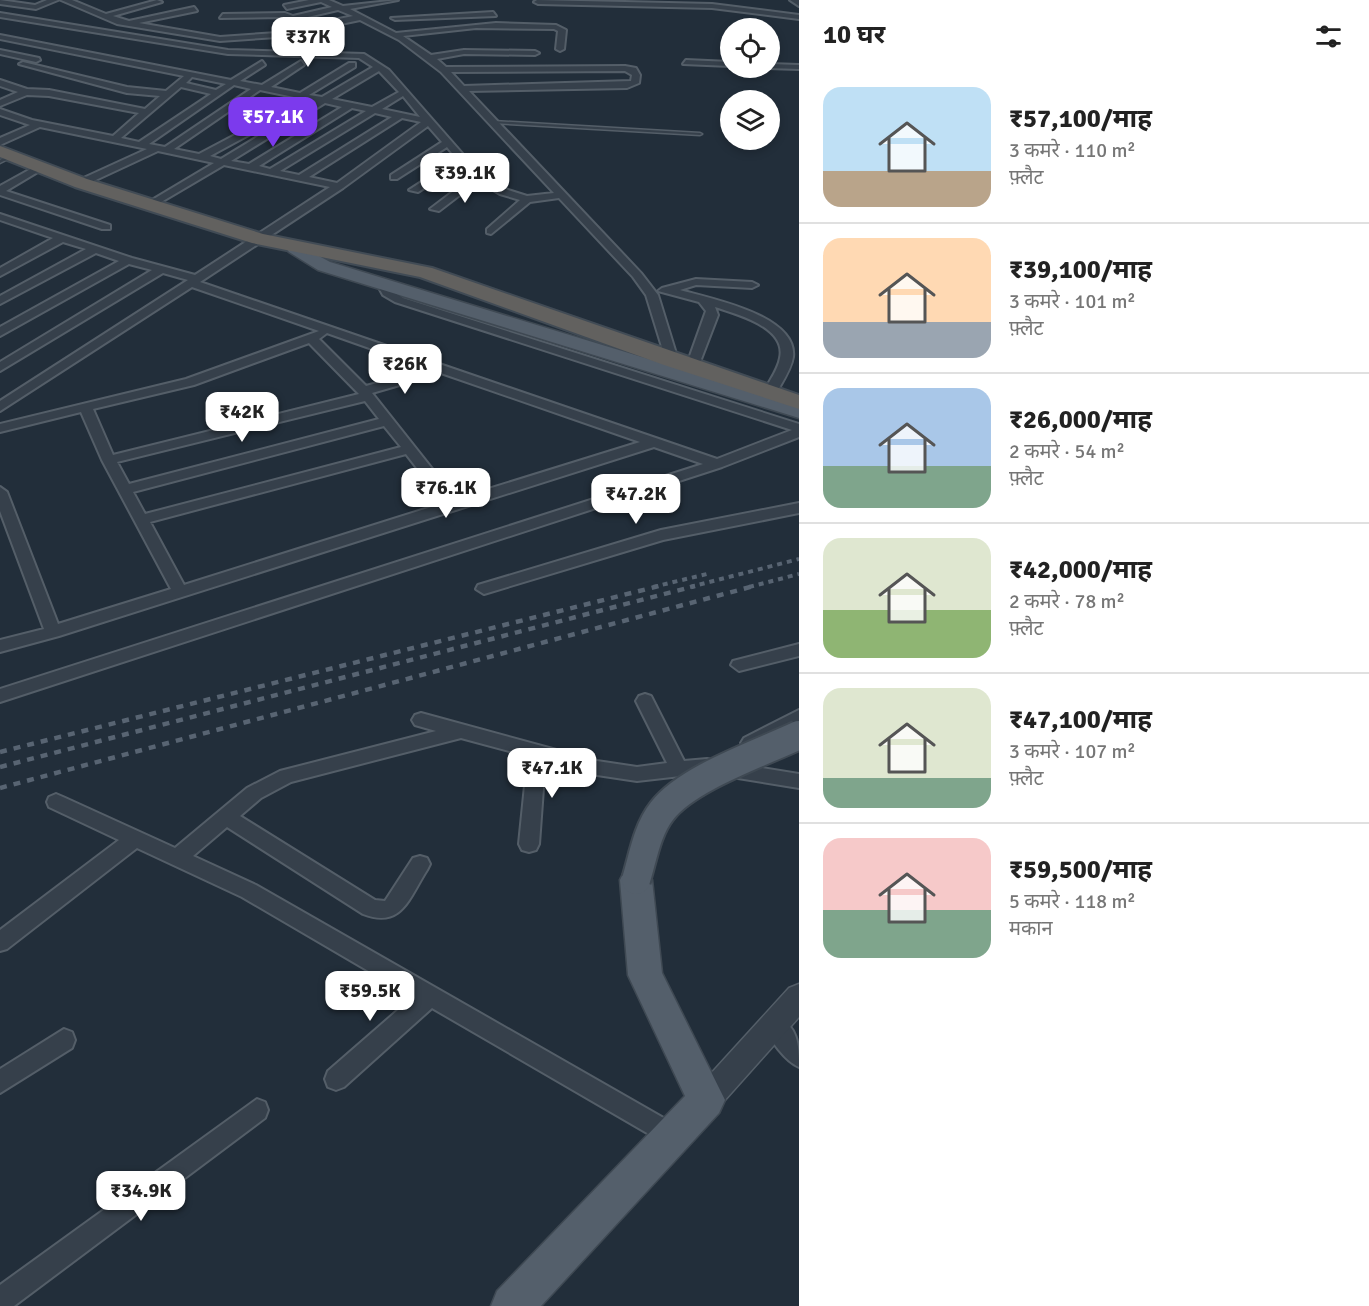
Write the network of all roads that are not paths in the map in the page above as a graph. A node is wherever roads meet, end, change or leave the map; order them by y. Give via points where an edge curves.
1 (54, 0) edge
2 (65, 0) edge
3 (321, 0) edge
4 (391, 0) edge
5 (794, 0) edge
6 (615, 1) edge
7 (0, 2) edge
8 (158, 2) dead end
9 (538, 2) dead end
10 (799, 4) edge
11 (493, 5) dead end
12 (287, 8) dead end
13 (341, 8) junction
14 (194, 9) dead end
15 (394, 13) junction
16 (500, 14) dead end
17 (0, 15) edge
18 (105, 16) junction
19 (361, 17) junction
20 (799, 17) edge
21 (292, 19) junction
22 (231, 23) dead end
23 (128, 24) junction
24 (311, 29) junction
25 (238, 31) dead end
26 (392, 33) junction
27 (0, 37) edge
28 (246, 38) junction
29 (333, 40) dead end
30 (560, 49) dead end
31 (0, 52) edge
32 (250, 53) junction
33 (535, 53) dead end
34 (13, 55) junction
35 (431, 58) junction
36 (36, 60) dead end
37 (0, 61) edge
38 (686, 62) dead end
39 (262, 63) dead end
40 (301, 63) dead end
41 (23, 64) dead end
42 (720, 64) edge
43 (352, 65) dead end
44 (780, 66) edge
45 (379, 67) junction
46 (799, 67) edge
47 (606, 68) junction
48 (444, 70) junction
49 (188, 71) junction
50 (233, 82) junction
51 (0, 83) edge
52 (180, 84) junction
53 (605, 86) junction
54 (262, 88) junction
55 (122, 89) junction
56 (462, 90) junction
57 (26, 92) junction
58 (404, 92) junction
59 (218, 93) junction
60 (168, 94) junction
61 (304, 96) junction
62 (324, 100) junction
63 (0, 103) edge
64 (351, 105) junction
65 (103, 106) junction
66 (372, 110) junction
67 (0, 112) edge
68 (147, 115) junction
69 (401, 115) junction
70 (269, 116) dead end
71 (164, 120) dead end
72 (429, 121) junction
73 (175, 122) junction
74 (493, 122) junction
75 (39, 124) junction
76 (203, 125) junction
77 (253, 129) dead end
78 (700, 134) dead end
79 (116, 138) junction
80 (0, 142) edge
81 (447, 143) junction
82 (142, 144) junction
83 (164, 148) junction
84 (4, 156) edge
85 (203, 156) junction
86 (461, 160) junction
87 (226, 161) junction
88 (253, 166) junction
89 (41, 167) junction
90 (273, 171) junction
91 (302, 177) junction
92 (394, 177) dead end
93 (478, 177) junction
94 (81, 183) junction
95 (339, 186) junction
96 (414, 190) dead end
97 (0, 191) edge
98 (562, 195) junction
99 (527, 198) junction
100 (151, 205) junction
101 (435, 209) dead end
102 (3, 220) edge
103 (106, 226) dead end
104 (491, 231) dead end
105 (62, 238) junction
106 (259, 239) junction
107 (295, 248) junction
108 (94, 249) junction
109 (128, 260) junction
110 (162, 269) junction
111 (0, 273) edge
112 (195, 281) junction
113 (383, 284) junction
114 (752, 285) dead end
115 (666, 290) junction
116 (652, 295) junction
117 (0, 301) edge
118 (704, 302) junction
119 (0, 332) edge
120 (327, 332) junction
121 (312, 339) junction
122 (672, 360) junction
123 (0, 367) edge
124 (692, 367) junction
125 (439, 370) junction
126 (770, 393) junction
127 (365, 394) junction
128 (799, 402) edge
129 (0, 407) edge
130 (85, 407) junction
131 (799, 412) edge
132 (388, 421) junction
133 (0, 428) edge
134 (799, 430) edge
135 (655, 442) junction
136 (410, 449) junction
137 (109, 460) junction
138 (717, 464) junction
139 (125, 490) junction
140 (0, 492) edge
141 (453, 505) junction
142 (799, 508) edge
143 (141, 520) junction
144 (484, 589) dead end
145 (180, 592) junction
146 (53, 632) junction
147 (0, 646) edge
148 (799, 650) edge
149 (739, 665) dead end
150 (0, 696) edge
151 (645, 700) dead end
152 (799, 717) edge
153 (421, 720) dead end
154 (461, 731) junction
155 (799, 735) edge
156 (537, 752) junction
157 (707, 766) junction
158 (679, 770) junction
159 (799, 781) edge
160 (56, 802) dead end
161 (226, 817) junction
162 (135, 839) junction
163 (529, 844) dead end
164 (177, 858) junction
165 (420, 864) dead end
166 (0, 942) edge
167 (430, 996) junction
168 (799, 997) edge
169 (775, 1026) junction
170 (64, 1040) dead end
171 (799, 1056) edge
172 (336, 1079) dead end
173 (0, 1082) edge
174 (706, 1100) junction
175 (256, 1110) dead end
176 (672, 1136) junction
177 (0, 1301) edge
178 (512, 1306) edge

1 - 7 street via 36,7
2 - 18 street
3 - 12 street
3 - 13 street
4 - 13 street
4 - 15 street
5 - 10 street
6 - 9 street
6 - 20 street via 712,6
8 - 18 street
11 - 15 street
13 - 19 street
13 - 21 street
14 - 23 street
15 - 16 street
15 - 26 street
17 - 32 street
18 - 23 street
19 - 24 street
19 - 26 street
21 - 22 street via 277,14 219,13
21 - 24 street
23 - 28 street via 220,39
24 - 28 street
24 - 29 street
25 - 28 street
26 - 30 street via 499,25 556,27 562,30
26 - 35 street
27 - 49 street
28 - 32 street
31 - 34 street
32 - 45 street via 361,56
33 - 35 street via 464,52
34 - 36 street
34 - 37 street
35 - 48 street
38 - 42 street
39 - 50 street
40 - 54 street
41 - 55 street
43 - 61 street
44 - 46 street
45 - 58 street
45 - 62 street
47 - 48 street
47 - 53 street
47 - 53 street via 630,68 636,75 632,85
48 - 56 street
49 - 50 street
49 - 52 street
50 - 54 street
50 - 59 street
51 - 57 street
52 - 59 street
52 - 60 street
53 - 56 street
54 - 61 street
54 - 76 street
55 - 60 street
55 - 65 street
56 - 74 street
57 - 63 street
57 - 65 street via 49,93
58 - 66 street
58 - 72 street
59 - 73 street
60 - 68 street
61 - 62 street
61 - 70 street
62 - 64 street
62 - 87 street
64 - 66 street
64 - 88 street
65 - 68 street
66 - 69 street
66 - 90 street
67 - 75 street
68 - 79 street
69 - 72 street
69 - 91 street
71 - 73 street
72 - 81 street
72 - 95 street
73 - 76 street
73 - 82 street
74 - 78 lane
74 - 98 street
75 - 79 street
75 - 80 street
76 - 83 street
77 - 85 street
79 - 82 street
81 - 86 street
81 - 92 street
82 - 83 street
83 - 85 street
83 - 94 street
84 - 89 highway
85 - 87 street
86 - 93 street
86 - 96 street
87 - 88 street
87 - 100 street
88 - 90 street
89 - 94 highway
89 - 97 street
90 - 91 street
91 - 95 street
93 - 99 street via 504,192
93 - 101 street
94 - 100 highway
95 - 106 street
97 - 103 street
98 - 99 street
98 - 116 street
99 - 104 street
100 - 106 highway
102 - 105 street
105 - 108 street
105 - 111 street
106 - 107 highway
106 - 112 street
107 - 113 main road via 324,266
107 - 122 highway via 425,272
108 - 109 street
108 - 117 street
109 - 110 street
109 - 119 street
110 - 112 street
110 - 123 street
112 - 120 street
112 - 129 street
113 - 131 main road
113 - 134 street via 387,293 399,300
114 - 115 street via 696,282
115 - 116 street
115 - 118 street
116 - 122 street
118 - 124 street via 712,315
118 - 126 street via 756,318 775,327 784,338 787,354
120 - 121 street
120 - 125 street
121 - 127 street
121 - 130 street via 190,382
122 - 124 highway
124 - 126 highway
125 - 127 street
125 - 135 street
126 - 128 highway
127 - 132 street
127 - 137 street
130 - 133 street
130 - 137 street
132 - 136 street
132 - 139 street
134 - 138 street
135 - 138 street
135 - 141 street
136 - 141 street
136 - 143 street
137 - 139 street
138 - 150 street
139 - 143 street
140 - 146 street
141 - 145 street
142 - 144 street via 661,535
143 - 145 street
145 - 146 street
146 - 147 street
148 - 149 street
151 - 158 street
152 - 157 street
153 - 154 street
154 - 156 street
154 - 161 street via 286,776 254,793
155 - 174 main road, bridge via 689,789 663,809 649,834 636,880 645,975
156 - 158 street via 637,774
156 - 163 street
157 - 158 street
157 - 159 street
160 - 162 street
161 - 164 street
161 - 165 street via 370,908 382,911 392,908
162 - 164 street
162 - 166 street
164 - 167 street via 249,891
167 - 172 street
167 - 176 street
168 - 169 street
169 - 171 street
169 - 174 street
170 - 173 street
174 - 176 main road
175 - 177 street
176 - 178 main road

